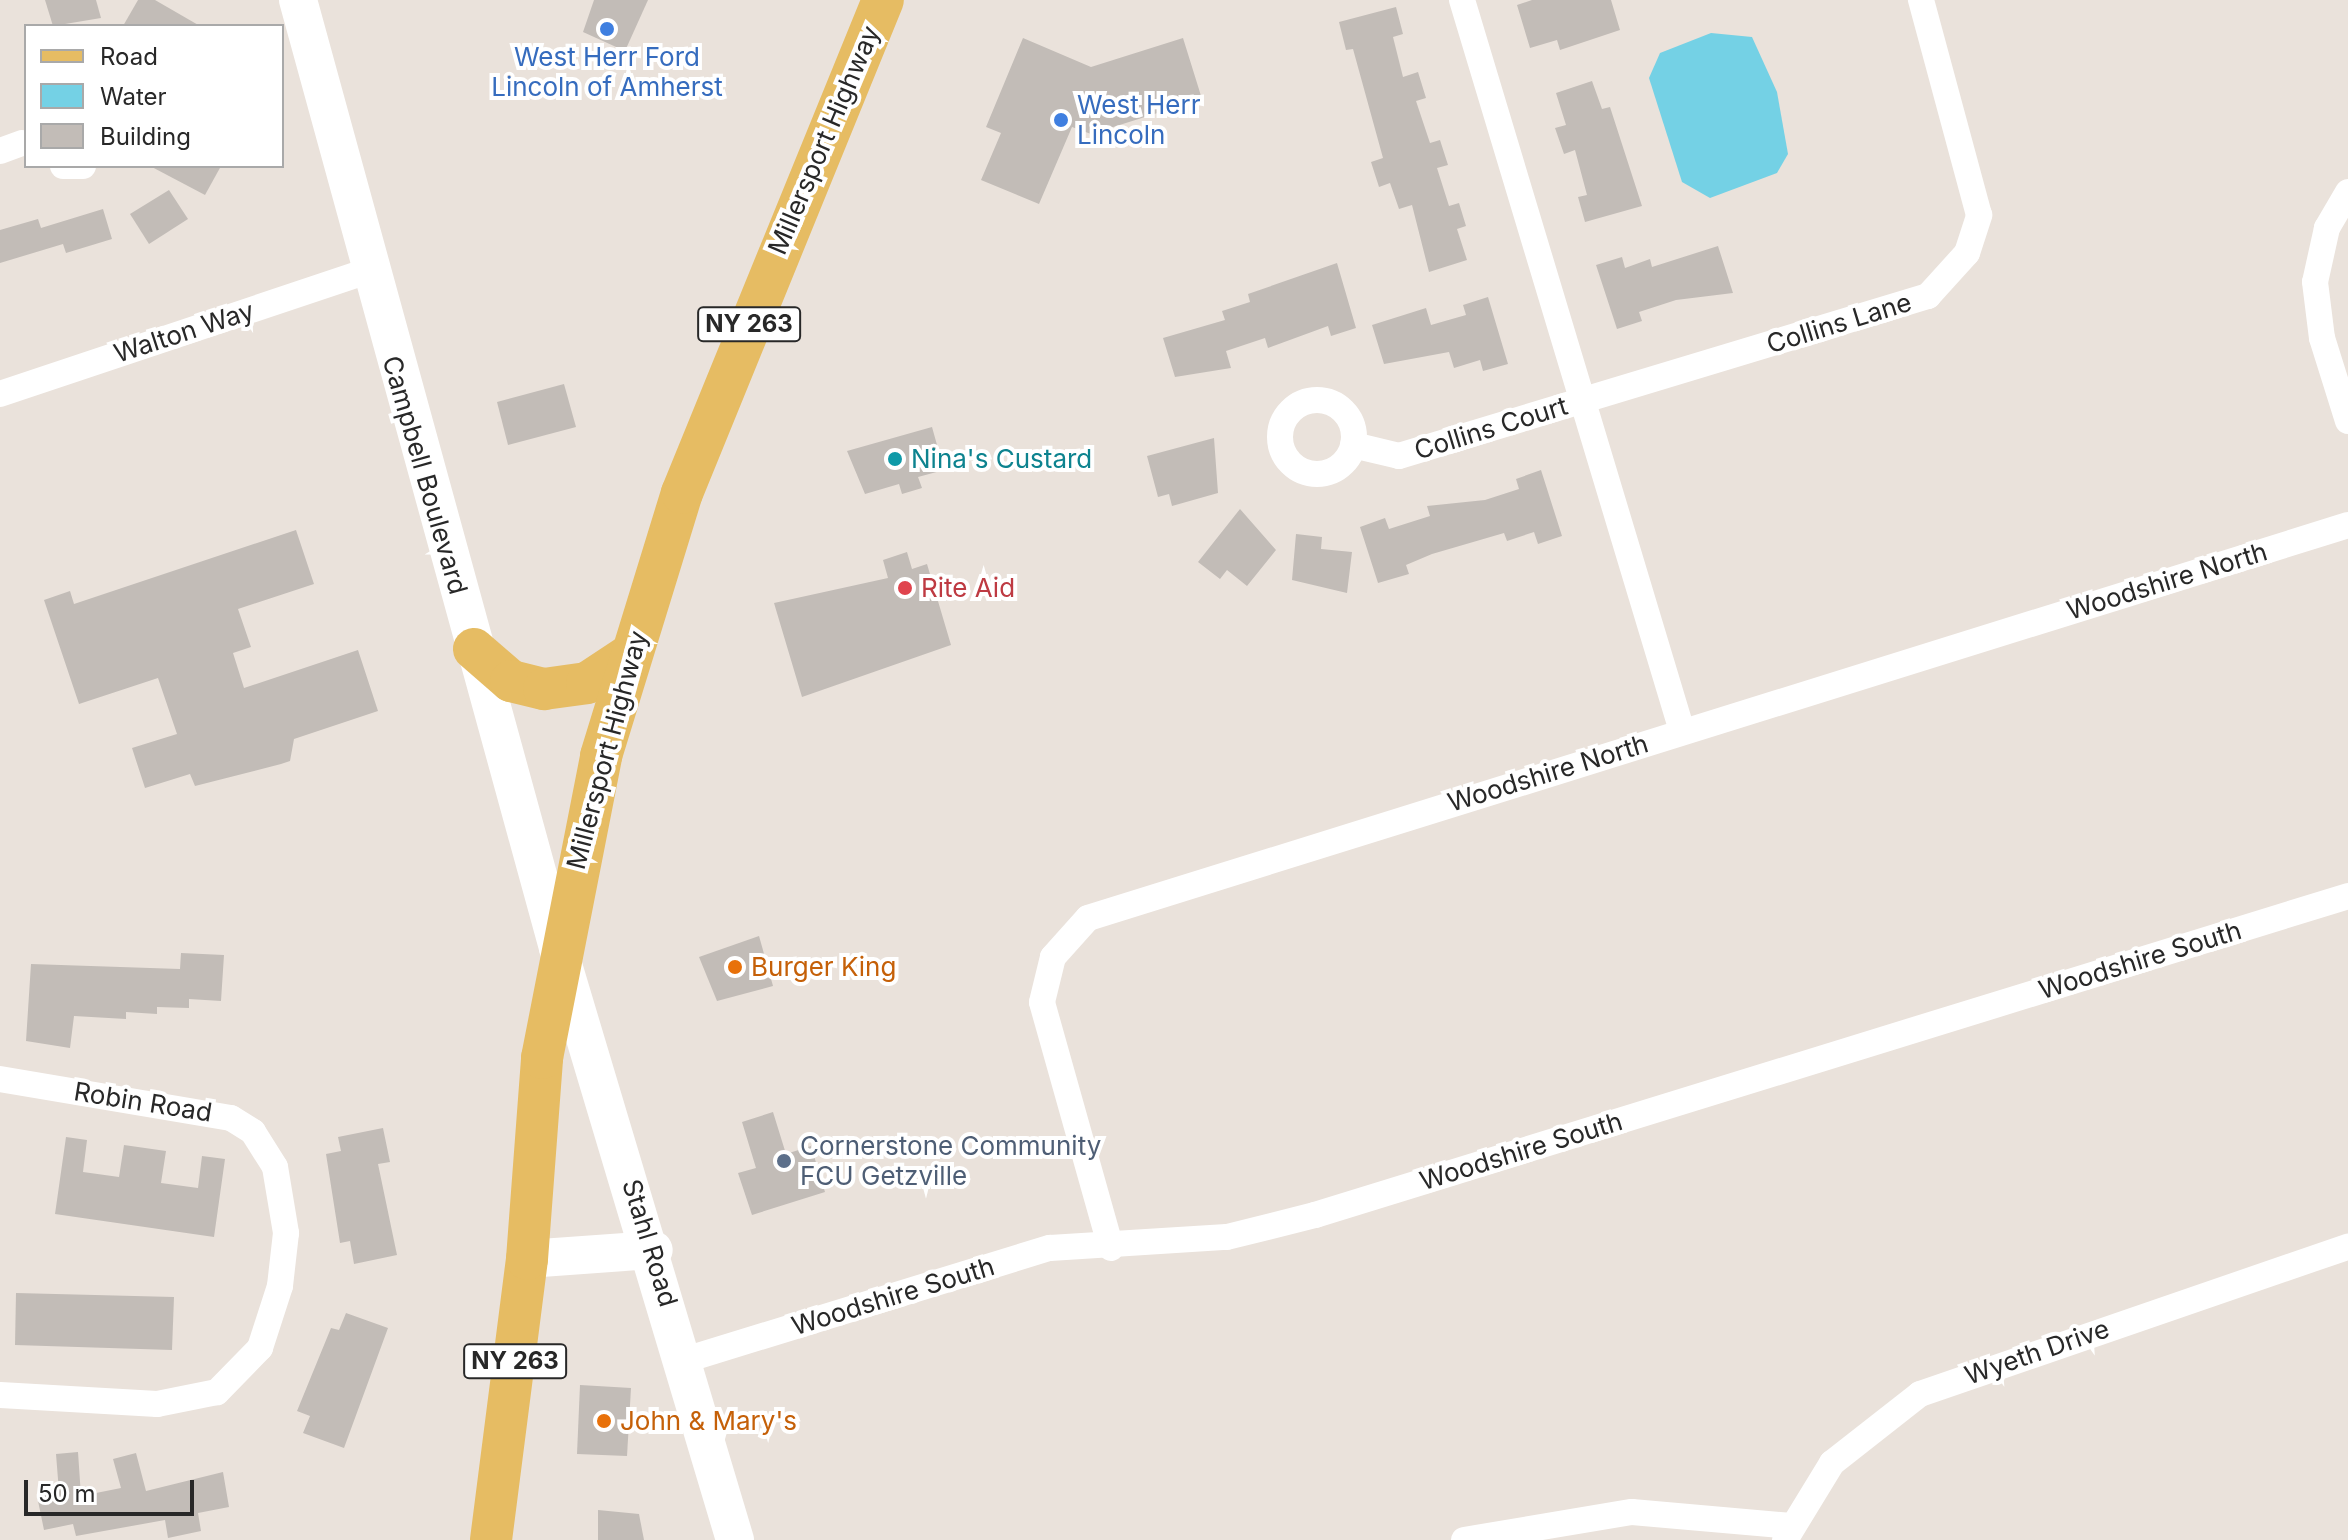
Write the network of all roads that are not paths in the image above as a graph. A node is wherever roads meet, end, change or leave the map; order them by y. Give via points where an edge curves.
1 (298, 0) edge
2 (883, 0) edge
3 (1462, 0) edge
4 (1921, 0) edge
5 (2348, 192) edge
6 (368, 271) junction
7 (0, 394) edge
8 (1582, 401) junction
9 (2348, 421) edge
10 (1353, 445) dead end
11 (2348, 525) edge
12 (474, 649) junction
13 (631, 654) junction
14 (1682, 731) junction
15 (2348, 896) edge
16 (558, 948) junction
17 (0, 1079) edge
18 (2348, 1247) edge
19 (1111, 1248) junction
20 (654, 1250) junction
21 (527, 1259) junction
22 (685, 1360) junction
23 (0, 1395) edge
24 (1788, 1533) edge
25 (491, 1540) edge
26 (735, 1540) edge
27 (1464, 1540) edge

1 - 6 main road, Campbell Boulevard
2 - 13 main road, Millersport Highway / NY 263 via 682,493
3 - 8 street
4 - 8 street, Collins Lane via 1979,215 1967,253 1928,296
5 - 9 street via 2319,255 2322,338
6 - 7 street, Walton Way
6 - 12 main road, Campbell Boulevard
8 - 10 street, Collins Court via 1399,456
8 - 14 street
11 - 14 street, Woodshire North
12 - 13 main road via 511,681 544,689 587,683
12 - 16 main road, Campbell Boulevard
13 - 16 main road, Millersport Highway / NY 263
14 - 19 street, Woodshire North via 1113,907 1070,932 1053,957 1042,1002
15 - 19 street, Woodshire South via 1315,1215 1227,1237
16 - 20 main road, Stahl Road
16 - 21 main road, Millersport Highway / NY 263
17 - 23 street, Robin Road via 231,1118 253,1132 275,1167 286,1233 280,1286 260,1348 217,1392 157,1404
18 - 24 street, Wyeth Drive via 1920,1394 1858,1436
19 - 22 street, Woodshire South via 1050,1248
20 - 21 main road
20 - 22 main road, Stahl Road
21 - 25 main road, Millersport Highway / NY 263
22 - 26 main road, Stahl Road
24 - 27 street via 1632,1512

